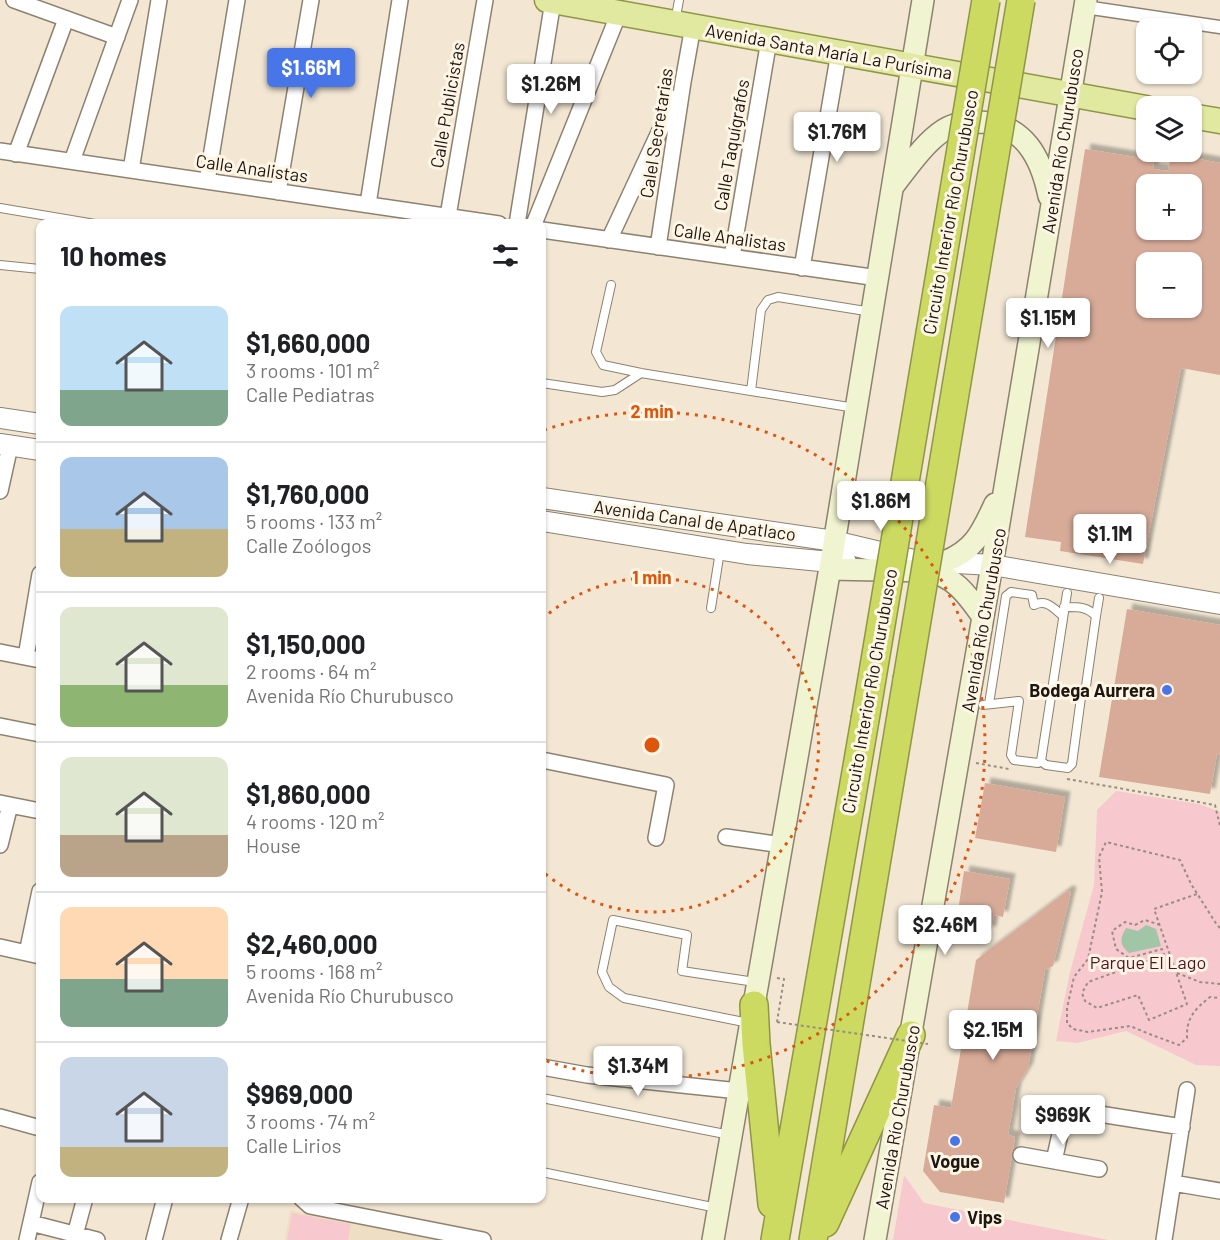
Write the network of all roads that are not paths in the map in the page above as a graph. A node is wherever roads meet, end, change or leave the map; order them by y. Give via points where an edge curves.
1 (14, 0) edge
2 (130, 0) edge
3 (159, 0) edge
4 (237, 0) edge
5 (310, 0) edge
6 (400, 0) edge
7 (485, 0) edge
8 (550, 0) edge
9 (923, 0) edge
10 (986, 0) edge
11 (1021, 0) edge
12 (1086, 4) edge
13 (619, 13) junction
14 (682, 16) edge
15 (66, 19) junction
16 (1220, 27) edge
17 (117, 37) junction
18 (769, 40) junction
19 (839, 52) junction
20 (912, 67) junction
21 (683, 82) junction
22 (1070, 95) junction
23 (1136, 106) edge
24 (1202, 118) edge
25 (1220, 121) edge
26 (0, 151) edge
27 (16, 154) junction
28 (72, 161) junction
29 (131, 170) junction
30 (207, 181) junction
31 (894, 185) junction
32 (278, 192) junction
33 (368, 204) junction
34 (0, 208) edge
35 (1051, 208) junction
36 (448, 216) junction
37 (65, 219) edge
38 (467, 219) edge
39 (518, 219) edge
40 (536, 219) edge
41 (546, 231) edge
42 (609, 240) junction
43 (658, 247) junction
44 (732, 257) junction
45 (0, 265) edge
46 (802, 267) junction
47 (36, 269) edge
48 (878, 278) junction
49 (611, 285) dead end
50 (873, 312) junction
51 (641, 373) junction
52 (546, 384) edge
53 (751, 391) junction
54 (857, 408) junction
55 (0, 418) edge
56 (36, 423) edge
57 (5, 445) edge
58 (36, 449) edge
59 (1006, 482) junction
60 (0, 491) edge
61 (546, 499) edge
62 (546, 522) edge
63 (834, 541) junction
64 (720, 549) junction
65 (918, 561) junction
66 (944, 562) junction
67 (993, 565) junction
68 (830, 566) junction
69 (1067, 592) dead end
70 (1099, 598) dead end
71 (1220, 604) edge
72 (711, 609) dead end
73 (1064, 612) junction
74 (1096, 616) junction
75 (983, 617) junction
76 (36, 623) edge
77 (0, 652) edge
78 (33, 659) edge
79 (0, 726) edge
80 (36, 733) edge
81 (546, 761) edge
82 (1041, 761) junction
83 (5, 804) edge
84 (36, 810) edge
85 (726, 837) dead end
86 (656, 838) dead end
87 (0, 845) edge
88 (782, 845) junction
89 (36, 934) edge
90 (0, 947) edge
91 (34, 955) edge
92 (756, 996) junction
93 (920, 1039) junction
94 (546, 1068) edge
95 (1187, 1090) dead end
96 (739, 1091) junction
97 (546, 1099) edge
98 (0, 1118) edge
99 (36, 1127) edge
100 (1182, 1127) junction
101 (731, 1136) junction
102 (1021, 1155) dead end
103 (1054, 1161) junction
104 (1099, 1169) dead end
105 (546, 1173) edge
106 (1173, 1183) junction
107 (1220, 1191) edge
108 (36, 1200) edge
109 (84, 1203) edge
110 (164, 1203) edge
111 (240, 1203) edge
112 (307, 1203) edge
113 (718, 1208) junction
114 (31, 1223) junction
115 (75, 1235) junction
116 (27, 1240) edge
117 (97, 1240) edge
118 (154, 1240) edge
119 (229, 1240) edge
120 (483, 1240) edge
121 (713, 1240) edge
122 (774, 1240) edge
123 (815, 1240) edge
124 (875, 1240) edge
125 (1164, 1240) edge

1 - 15 street
2 - 17 street
3 - 29 street
4 - 30 street
5 - 32 street
6 - 33 street
7 - 36 street, Calle Publicistas
8 - 13 main road, Avenida Santa María La Purísima
8 - 39 street
9 - 20 main road
10 - 122 highway, Circuito Interior Río Churubusco, bridge
11 - 123 highway, Circuito Interior Río Churubusco, bridge
12 - 16 street
12 - 22 main road, Avenida Río Churubusco
13 - 14 main road, Avenida Santa María La Purísima
13 - 40 street
14 - 18 main road, Avenida Santa María La Purísima
14 - 21 street, Calel Secretarias
15 - 17 street
15 - 27 street
17 - 28 street
18 - 19 main road, Avenida Santa María La Purísima
18 - 44 street, Calle Taquígrafos
19 - 20 main road, Avenida Santa María La Purísima
19 - 46 street
20 - 22 main road, Avenida Santa María La Purísima
20 - 31 main road
21 - 42 street
21 - 43 street, Calel Secretarias
22 - 23 main road, Avenida Santa María La Purísima
22 - 35 main road, Avenida Río Churubusco
24 - 25 main road
26 - 27 street, Calle Analistas
27 - 28 street, Calle Analistas
28 - 29 street, Calle Analistas
29 - 30 street, Calle Analistas
30 - 32 street, Calle Analistas
31 - 35 main road via 945,129 966,123 1000,125 1030,146 1043,171
31 - 48 main road
32 - 33 street, Calle Analistas
33 - 36 street, Calle Analistas
34 - 37 lane
35 - 59 main road, Avenida Río Churubusco
36 - 38 street, Calle Analistas
41 - 42 street, Calle Analistas
42 - 43 street, Calle Analistas
43 - 44 street, Calle Analistas
44 - 46 street, Calle Analistas
45 - 47 lane
46 - 48 street, Calle Analistas
48 - 50 main road
49 - 51 lane via 596,352 603,365
50 - 53 lane via 778,297 768,300 761,310
50 - 54 main road
51 - 52 lane via 615,390 602,392
51 - 53 lane
53 - 54 lane
54 - 63 main road
55 - 56 street
57 - 58 street
57 - 60 street
59 - 66 main road via 973,544
59 - 67 main road, Avenida Río Churubusco
61 - 63 street, Avenida Canal de Apatlaco
62 - 64 street, Avenida Canal de Apatlaco
63 - 65 street, Avenida Canal de Apatlaco
63 - 68 main road
64 - 68 street, Avenida Canal de Apatlaco
64 - 72 lane
65 - 66 street, Avenida Canal de Apatlaco
65 - 68 street, Avenida Canal de Apatlaco
66 - 67 street, Avenida Canal de Apatlaco
67 - 71 street, Avenida Canal de Apatlaco
67 - 75 main road, Avenida Río Churubusco
68 - 75 main road via 935,573 960,587
68 - 88 main road
69 - 73 lane
70 - 74 lane
73 - 74 lane via 1073,607 1089,609
73 - 82 lane
73 - 82 lane via 1046,603 1034,605 1032,595 1011,591 1006,596 986,705 1019,701 1011,755 1014,760 1038,764
74 - 82 lane via 1072,764 1068,768
75 - 93 main road, Avenida Río Churubusco via 958,760
76 - 78 street
77 - 78 street
79 - 80 street
81 - 86 street via 666,785
83 - 84 street
83 - 87 street
85 - 88 street
88 - 92 main road
89 - 91 street
90 - 91 street
92 - 92 lane via 624,998 609,987 602,972 612,920 687,935 682,971
92 - 96 main road
92 - 122 highway via 756,1044
93 - 123 highway
93 - 124 main road, Avenida Río Churubusco
94 - 96 street
95 - 100 street
96 - 101 main road
97 - 101 lane
98 - 99 street
100 - 103 street via 1068,1111
100 - 106 street
101 - 113 main road
102 - 103 street
103 - 104 street
105 - 113 lane
106 - 107 street
106 - 125 street
108 - 114 street
109 - 115 street
110 - 118 street
111 - 119 street
112 - 120 street
113 - 121 main road
114 - 115 street
114 - 116 street
115 - 117 street

